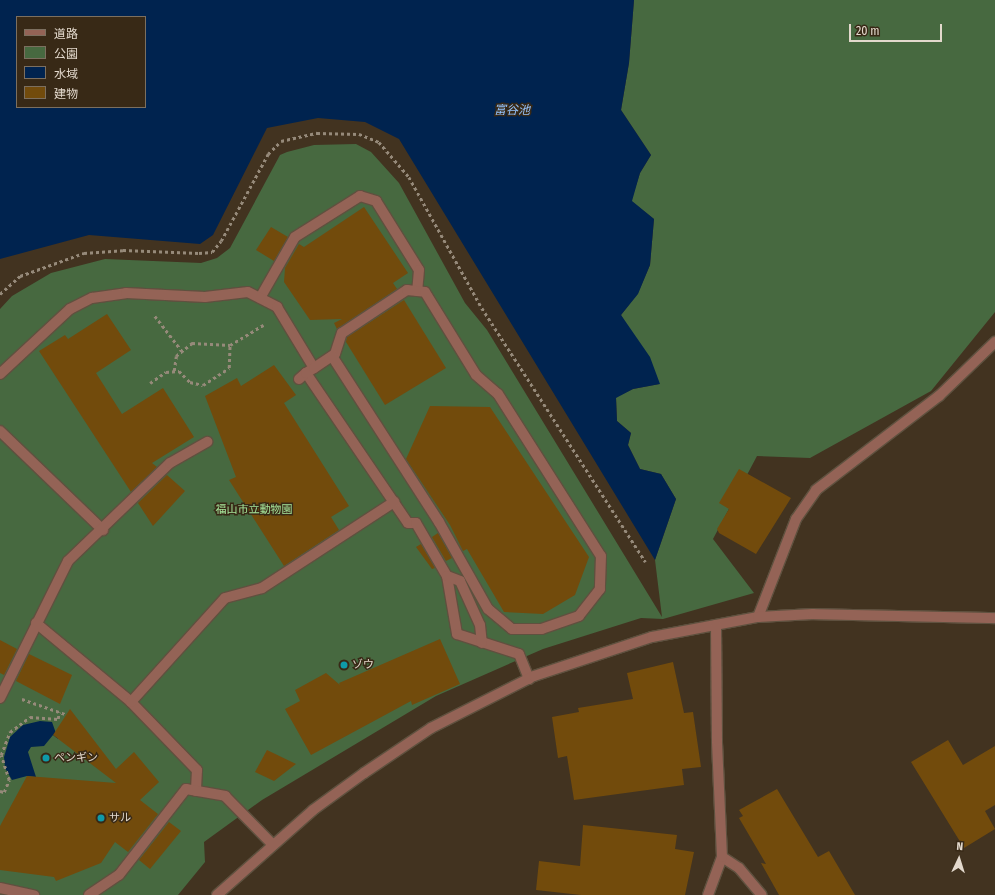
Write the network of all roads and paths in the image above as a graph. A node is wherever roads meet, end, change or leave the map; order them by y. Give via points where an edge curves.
1 (417, 290) junction
2 (138, 293) junction
3 (0, 294) edge
4 (260, 298) junction
5 (281, 315) junction
6 (995, 342) edge
7 (230, 345) junction
8 (182, 351) junction
9 (332, 356) junction
10 (174, 371) junction
11 (0, 374) edge
12 (306, 374) junction
13 (150, 382) dead end
14 (0, 431) edge
15 (207, 442) dead end
16 (394, 502) junction
17 (103, 530) junction
18 (646, 562) dead end
19 (447, 576) junction
20 (758, 617) junction
21 (995, 618) edge
22 (36, 623) junction
23 (716, 625) junction
24 (482, 643) junction
25 (529, 679) junction
26 (1, 695) edge
27 (131, 702) junction
28 (59, 712) junction
29 (65, 714) dead end
30 (0, 791) edge
31 (196, 791) junction
32 (272, 844) junction
33 (722, 857) junction
34 (0, 888) edge
35 (34, 895) edge
36 (89, 895) edge
37 (217, 895) edge
38 (708, 895) edge
39 (762, 895) edge

1 - 4 street via 418,270 376,201 360,196 295,237
1 - 9 street via 407,290 342,333
1 - 9 street via 425,292 476,375 498,394 601,556 600,589 579,616 542,629 512,629 488,609 439,522
2 - 4 street via 205,298 248,292
2 - 8 path
2 - 11 street via 126,292 92,298 70,309
3 - 18 path via 20,276 84,253 123,250 212,252 222,241 268,154 281,141 317,133 359,134 379,142 409,177 482,308
4 - 5 street via 277,307
5 - 7 path
5 - 12 street
6 - 20 street via 939,396 816,490 796,519
7 - 8 path via 192,343
7 - 10 path via 229,368 203,385 190,382 179,370
8 - 10 path via 176,356
9 - 12 street
10 - 13 path via 166,372
12 - 16 street
14 - 17 street
15 - 17 street via 170,463
16 - 19 street via 408,523 416,523
16 - 27 street via 262,588 225,598
17 - 22 street via 68,561
19 - 24 street via 460,581 480,625
19 - 24 street via 457,634
20 - 21 street via 829,614
20 - 23 street
22 - 26 street
22 - 27 street
23 - 25 street via 652,637
23 - 33 street
24 - 25 street via 519,654
25 - 32 street via 431,728 313,810
26 - 28 path
27 - 31 street via 197,770
28 - 29 path
28 - 30 path via 58,719 30,717 10,732 1,755 9,780 4,792
31 - 32 street via 225,796
31 - 36 street via 186,789 119,875
32 - 37 street
33 - 38 street
33 - 39 street via 739,868
34 - 35 street

